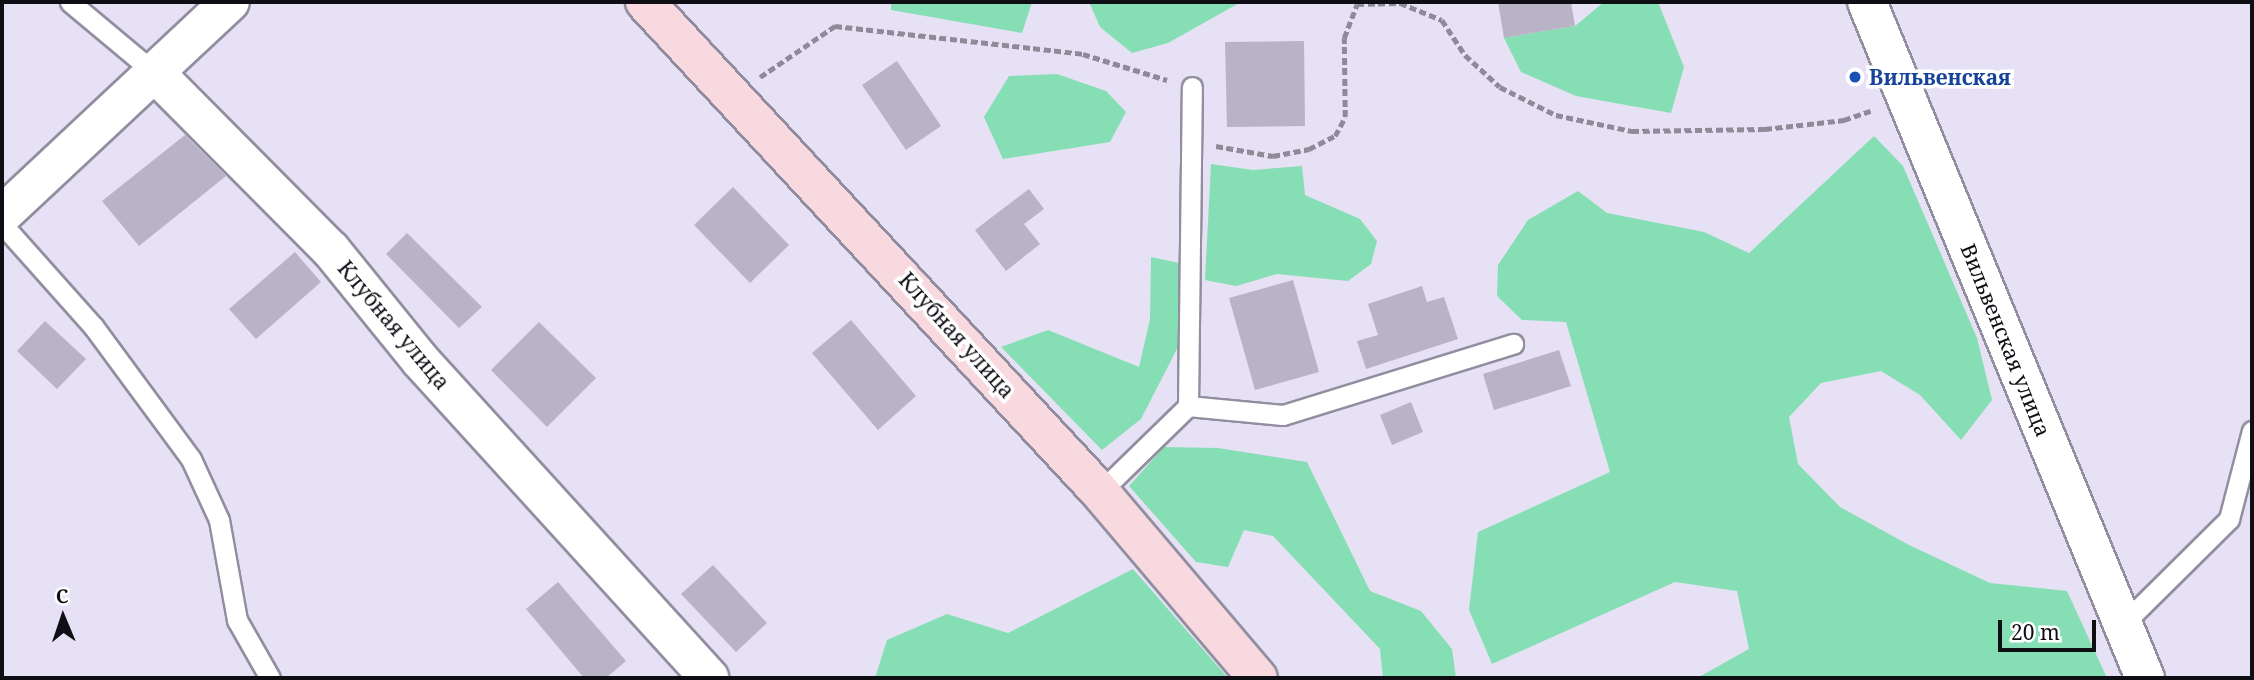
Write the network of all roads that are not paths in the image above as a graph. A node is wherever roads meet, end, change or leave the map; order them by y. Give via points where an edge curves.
1 (70, 2) edge
2 (230, 2) edge
3 (645, 2) edge
4 (1867, 2) edge
5 (155, 73) junction
6 (1192, 87) road end
7 (2, 215) edge
8 (2, 224) edge
9 (1513, 344) dead end
10 (1188, 406) junction
11 (2252, 431) edge
12 (1100, 492) junction
13 (2123, 624) junction
14 (270, 678) edge
15 (709, 678) edge
16 (1258, 678) edge
17 (2146, 678) edge

1 - 5 lane
2 - 5 street
3 - 12 main road, Клубная улица
4 - 13 street, Вильвенская улица
5 - 7 street
5 - 15 street, Клубная улица via 331,250 420,360
6 - 10 lane
8 - 14 lane via 93,326 191,459 219,520 237,620
9 - 10 lane via 1283,415
10 - 12 lane
11 - 13 lane via 2229,519
12 - 16 main road, Клубная улица
13 - 17 street, Вильвенская улица

